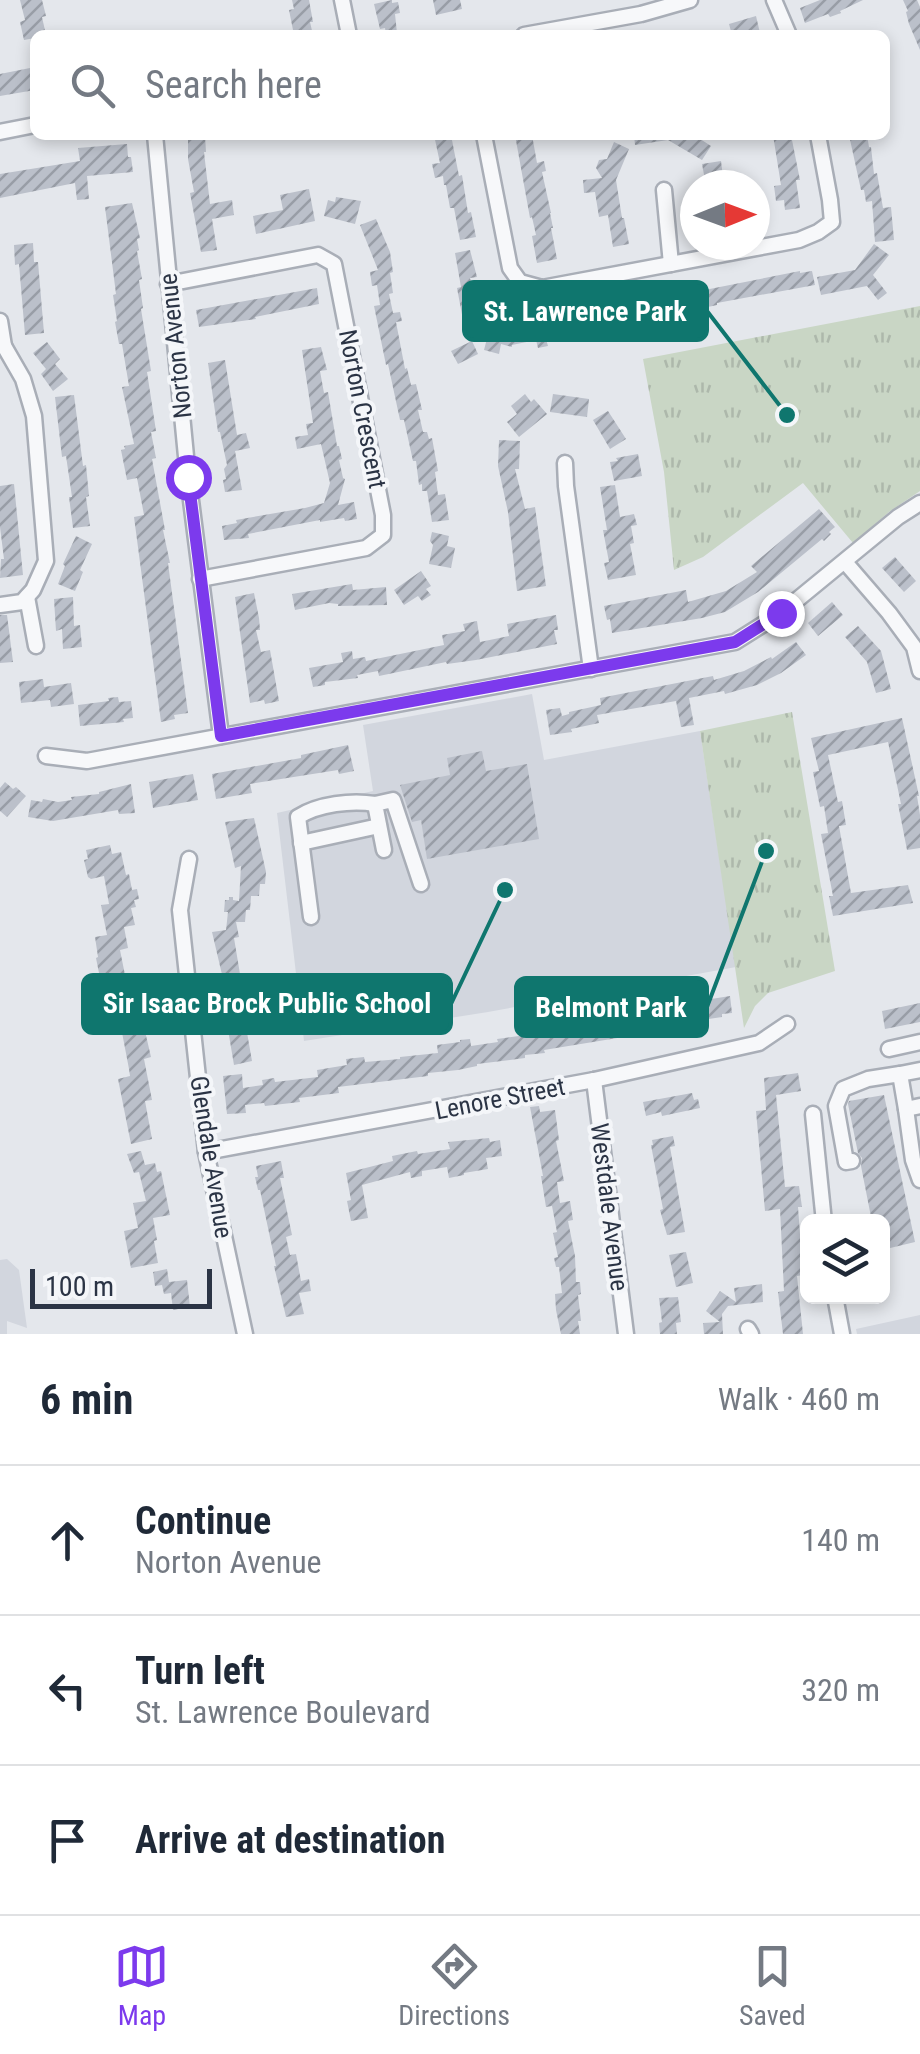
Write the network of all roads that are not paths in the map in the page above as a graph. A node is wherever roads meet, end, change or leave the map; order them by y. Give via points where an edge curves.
1 (342, 0) edge
2 (690, 0) edge
3 (774, 0) edge
4 (348, 30) edge
5 (552, 30) edge
6 (787, 30) edge
7 (30, 126) edge
8 (0, 132) edge
9 (155, 140) edge
10 (485, 140) edge
11 (819, 140) edge
12 (664, 190) dead end
13 (671, 264) junction
14 (168, 284) junction
15 (0, 321) edge
16 (2, 346) edge
17 (565, 464) dead end
18 (920, 503) edge
19 (844, 562) junction
20 (200, 580) junction
21 (27, 596) junction
22 (0, 605) edge
23 (36, 646) dead end
24 (591, 669) junction
25 (920, 671) edge
26 (221, 736) junction
27 (46, 756) dead end
28 (375, 804) junction
29 (379, 826) junction
30 (301, 843) junction
31 (384, 850) dead end
32 (189, 859) dead end
33 (421, 884) dead end
34 (311, 917) dead end
35 (787, 1024) dead end
36 (920, 1042) edge
37 (889, 1048) dead end
38 (920, 1070) edge
39 (900, 1074) junction
40 (594, 1080) junction
41 (913, 1108) edge
42 (813, 1114) dead end
43 (206, 1152) junction
44 (852, 1161) dead end
45 (920, 1180) edge
46 (823, 1214) edge
47 (837, 1304) edge
48 (246, 1334) edge
49 (626, 1334) edge
50 (842, 1334) edge

1 - 4 street
2 - 5 street
3 - 6 street
7 - 8 street
9 - 14 street, Norton Avenue
10 - 13 street via 510,268 520,282 542,288
11 - 13 street via 832,222 799,240
12 - 13 street
14 - 20 street, Norton Avenue
14 - 20 street, Norton Crescent via 318,255 334,264 383,515 383,535 366,548
15 - 16 street
16 - 21 street via 23,378 34,416 46,561
17 - 24 street
18 - 19 street
19 - 24 street via 735,642
19 - 25 street via 914,647
20 - 26 street, Norton Avenue
21 - 22 street
21 - 23 street
24 - 26 street
26 - 27 street via 87,760
28 - 29 street
28 - 30 street via 306,812 298,817
28 - 33 street via 393,800
29 - 30 street
29 - 31 street
30 - 34 street
32 - 43 street, Glendale Avenue via 180,910
35 - 40 street, Lenore Street via 759,1044
36 - 37 street
38 - 39 street
39 - 41 street
39 - 44 street via 857,1083 839,1096 846,1162
40 - 43 street, Lenore Street
40 - 49 street, Westdale Avenue
41 - 45 street via 913,1160
42 - 46 street
43 - 48 street, Glendale Avenue
47 - 50 street

